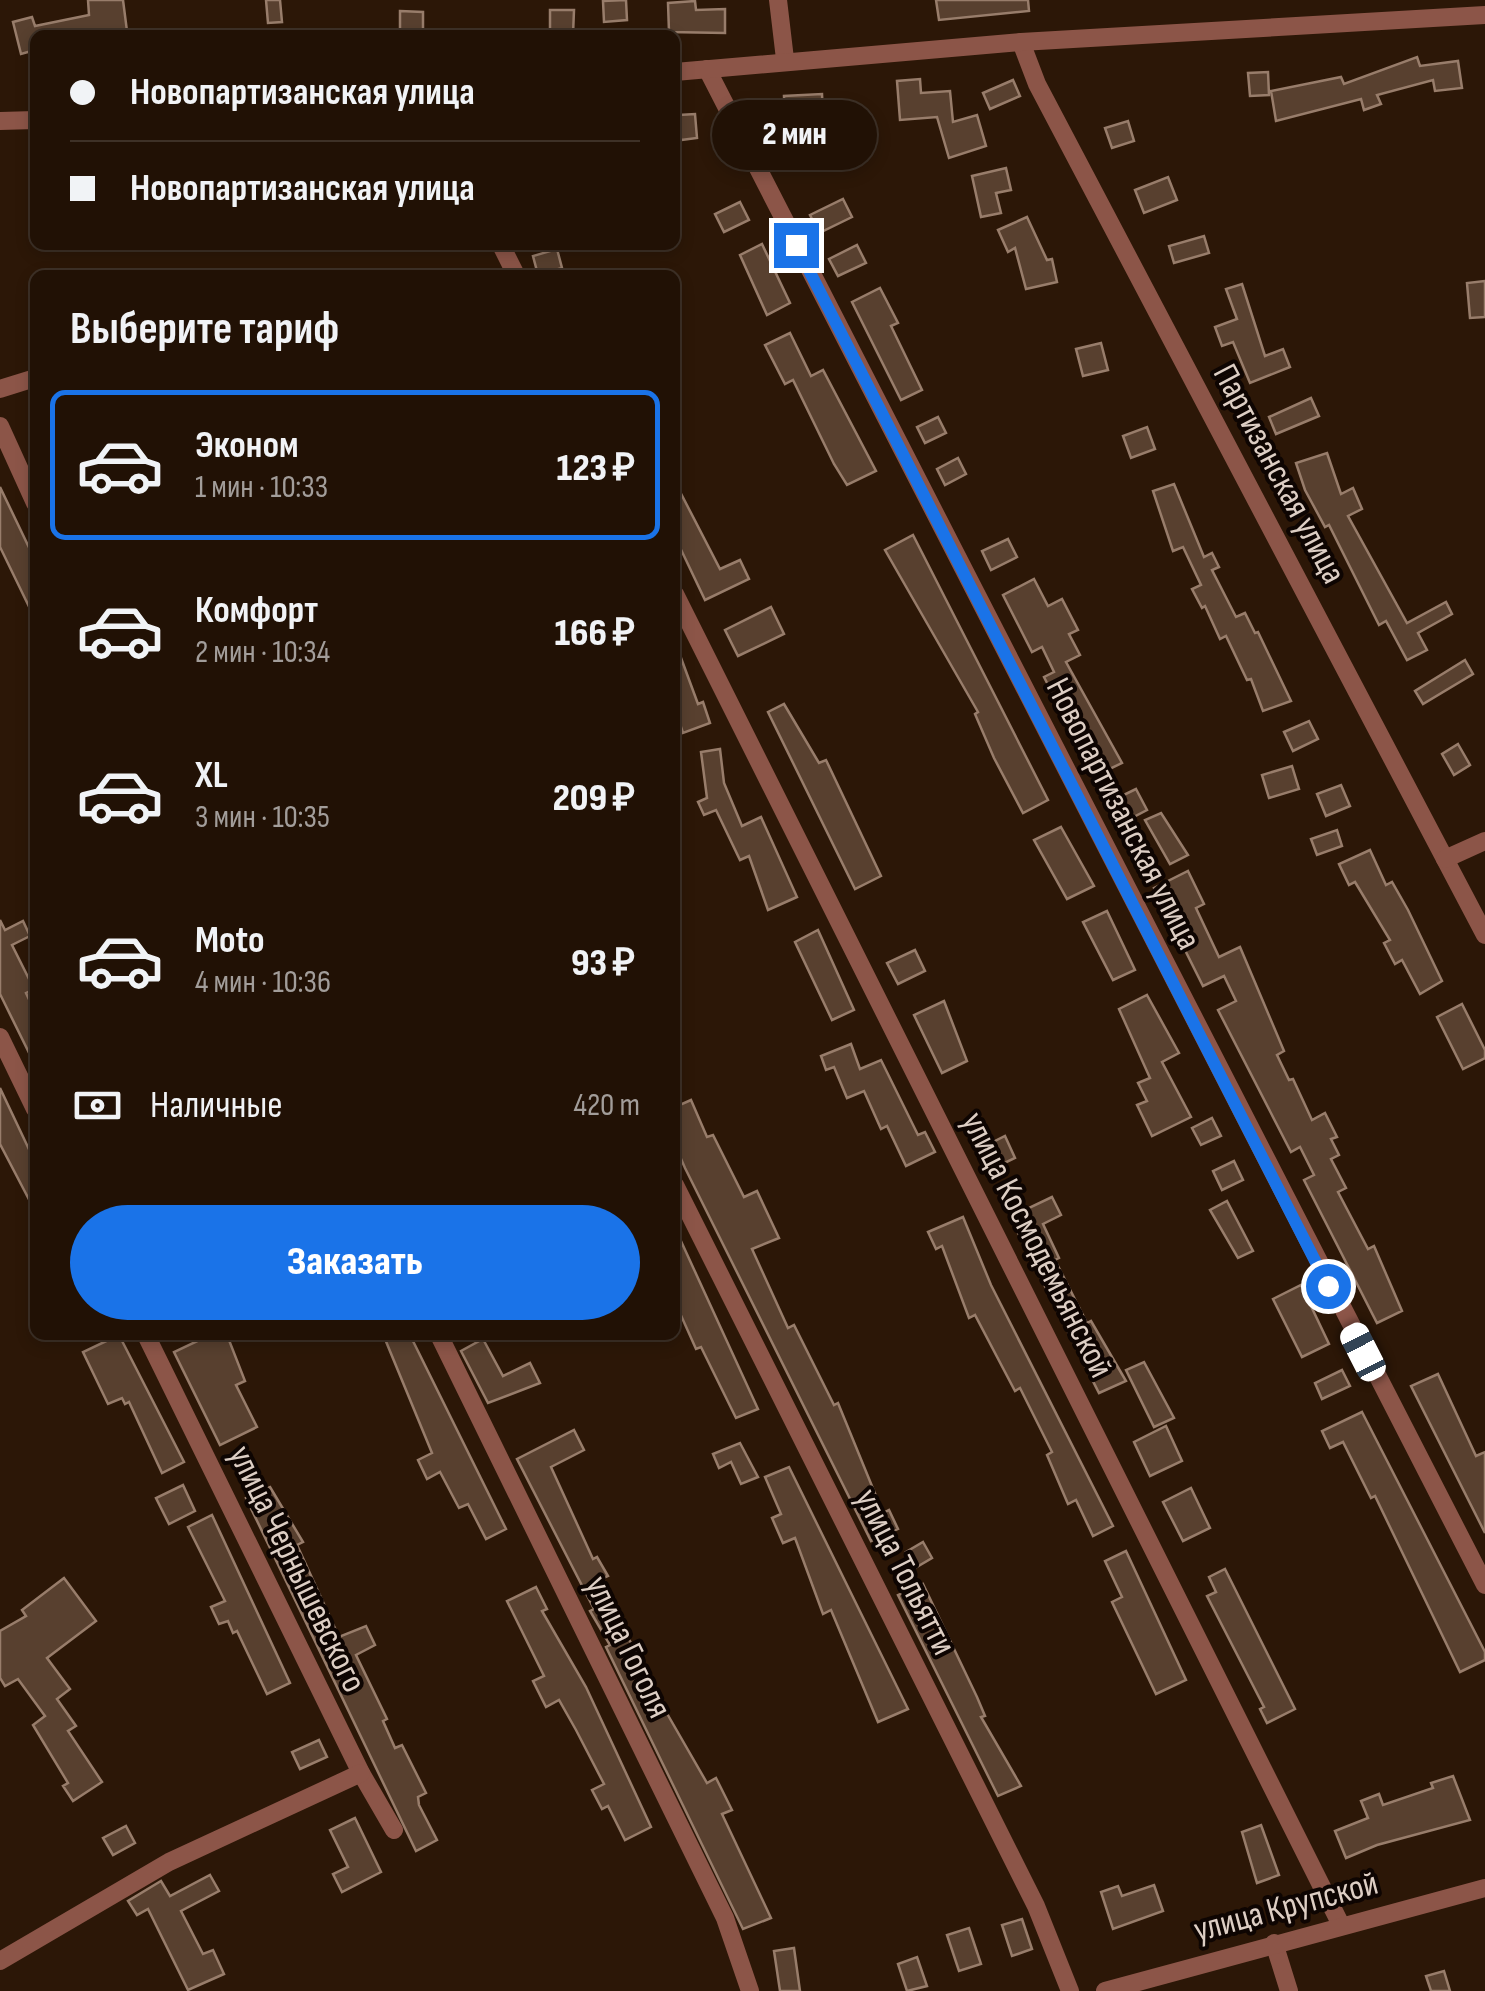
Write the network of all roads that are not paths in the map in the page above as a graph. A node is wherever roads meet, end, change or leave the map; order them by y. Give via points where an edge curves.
1 (778, 0) edge
2 (1485, 16) edge
3 (1021, 42) junction
4 (785, 59) junction
5 (707, 70) junction
6 (680, 72) edge
7 (30, 120) edge
8 (0, 121) edge
9 (30, 380) edge
10 (0, 389) edge
11 (0, 426) edge
12 (30, 491) edge
13 (680, 604) edge
14 (1485, 841) edge
15 (1445, 860) junction
16 (1485, 935) edge
17 (0, 1037) edge
18 (30, 1099) edge
19 (680, 1195) edge
20 (148, 1340) edge
21 (440, 1340) edge
22 (1485, 1585) edge
23 (361, 1773) junction
24 (394, 1830) dead end
25 (1485, 1888) edge
26 (1341, 1925) junction
27 (1274, 1943) junction
28 (0, 1961) edge
29 (750, 1991) edge
30 (1070, 1991) edge
31 (1105, 1991) edge
32 (1289, 1991) edge

1 - 4 street
2 - 3 street
3 - 4 street
3 - 15 street, Партизанская улица via 1036,84
4 - 5 street
5 - 6 street
5 - 22 street, Новопартизанская улица
7 - 8 street
9 - 10 street
11 - 12 street
13 - 26 street, улица Космодемьянской
14 - 15 street
15 - 16 street, Партизанская улица
17 - 18 street
19 - 30 street, улица Тольятти via 1036,1906
20 - 23 street, улица Чернышевского
21 - 29 street, улица Гоголя via 725,1918
23 - 24 street, улица Чернышевского
23 - 28 street via 170,1862
25 - 26 street, улица Крупской
26 - 27 street, улица Крупской
27 - 31 street, улица Крупской
27 - 32 street

